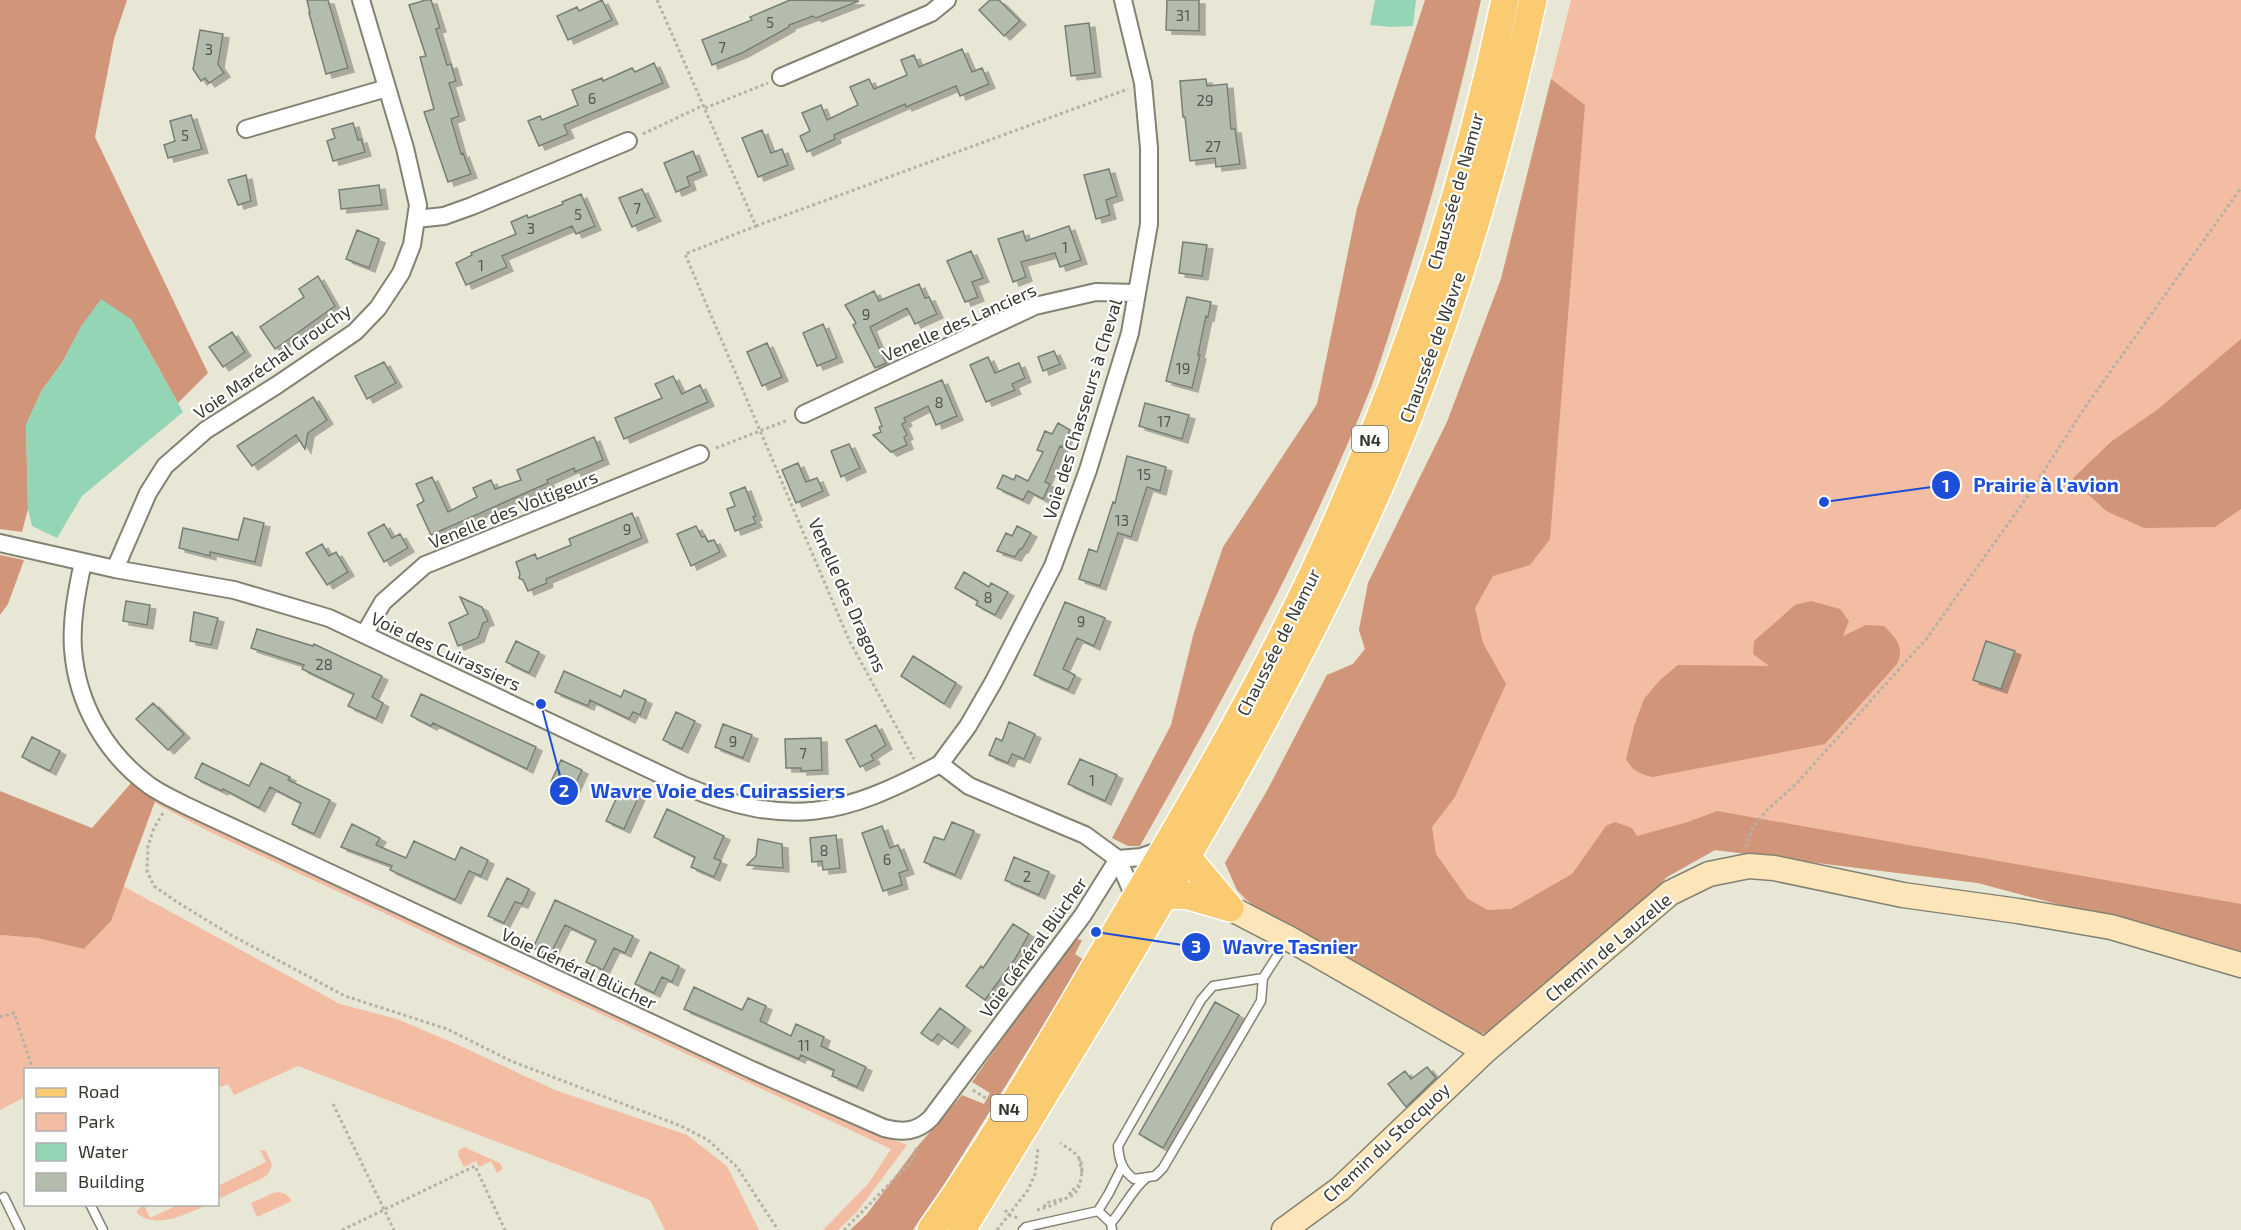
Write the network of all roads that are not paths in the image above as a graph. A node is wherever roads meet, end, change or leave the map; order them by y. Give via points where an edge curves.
1 (361, 0) edge
2 (946, 0) edge
3 (1123, 0) edge
4 (1505, 0) edge
5 (1533, 0) edge
6 (781, 77) road end
7 (387, 88) junction
8 (246, 129) dead end
9 (628, 141) road end
10 (416, 219) junction
11 (1137, 294) junction
12 (797, 416) road end
13 (700, 454) dead end
14 (0, 543) edge
15 (83, 562) junction
16 (115, 569) junction
17 (365, 633) junction
18 (1286, 678) joint
19 (940, 764) junction
20 (1175, 853) junction
21 (1119, 859) junction
22 (1164, 896) junction
23 (1135, 899) junction
24 (1230, 908) junction
25 (1288, 938) junction
26 (2241, 964) edge
27 (1263, 978) junction
28 (1485, 1051) junction
29 (1122, 1167) junction
30 (1146, 1178) junction
31 (4, 1197) dead end
32 (91, 1206) edge
33 (1098, 1211) junction
34 (1112, 1227) edge
35 (20, 1230) edge
36 (103, 1230) edge
37 (931, 1230) edge
38 (962, 1230) edge
39 (1023, 1230) edge
40 (1284, 1230) edge

1 - 7 street, Voie Maréchal Grouchy
2 - 6 street via 931,13
3 - 11 street, Voie des Chasseurs à Cheval via 1143,83 1149,148 1149,224
4 - 20 main road, Chaussée de Namur / N4 via 1475,126 1410,337 1329,537 1217,758
5 - 18 main road, Chaussée de Wavre / N4 via 1487,182 1433,348 1371,506
7 - 8 street
7 - 10 street, Voie Maréchal Grouchy via 418,205
9 - 10 street via 472,206 444,216
10 - 16 street, Voie Maréchal Grouchy via 412,245 401,273 378,308 355,332 206,430 165,466 148,493
11 - 12 street, Venelle des Lanciers via 1096,292 1035,306
11 - 19 street, Voie des Chasseurs à Cheval via 1130,333 1088,470 1053,566 994,681
13 - 17 street, Venelle des Voltigeurs via 425,566 383,602
14 - 15 street, Voie des Cuirassiers
15 - 16 street, Voie des Cuirassiers
15 - 21 street, Voie Général Blücher via 73,647 80,688 98,730 139,777 169,797 884,1128 916,1129 931,1118 1083,915
16 - 17 street, Voie des Cuirassiers via 234,590 329,618
17 - 19 street, Voie des Cuirassiers via 685,786 751,808 787,813 844,806
18 - 20 main road, Chaussée de Namur / N4
19 - 21 street via 969,786 1085,835
20 - 21 street
20 - 22 main road, Chaussée de Namur / N4
20 - 23 main road, Chaussée de Namur / N4
20 - 24 main road
21 - 23 street
22 - 24 main road via 1185,895
22 - 38 main road, Chaussée de Namur / N4
23 - 37 main road, Chaussée de Namur / N4
24 - 25 street
25 - 27 lane
25 - 28 street
26 - 28 street, Chemin de Lauzelle via 2111,927 1903,895 1749,866 1709,874 1670,893
27 - 29 lane via 1213,986 1202,1000 1118,1146
27 - 30 lane via 1261,1001 1163,1168
28 - 40 street, Chemin du Stocquoy via 1340,1189
29 - 30 lane via 1134,1179
29 - 33 lane
30 - 34 lane via 1135,1188
31 - 35 lane
32 - 36 lane
33 - 34 lane
33 - 39 lane

